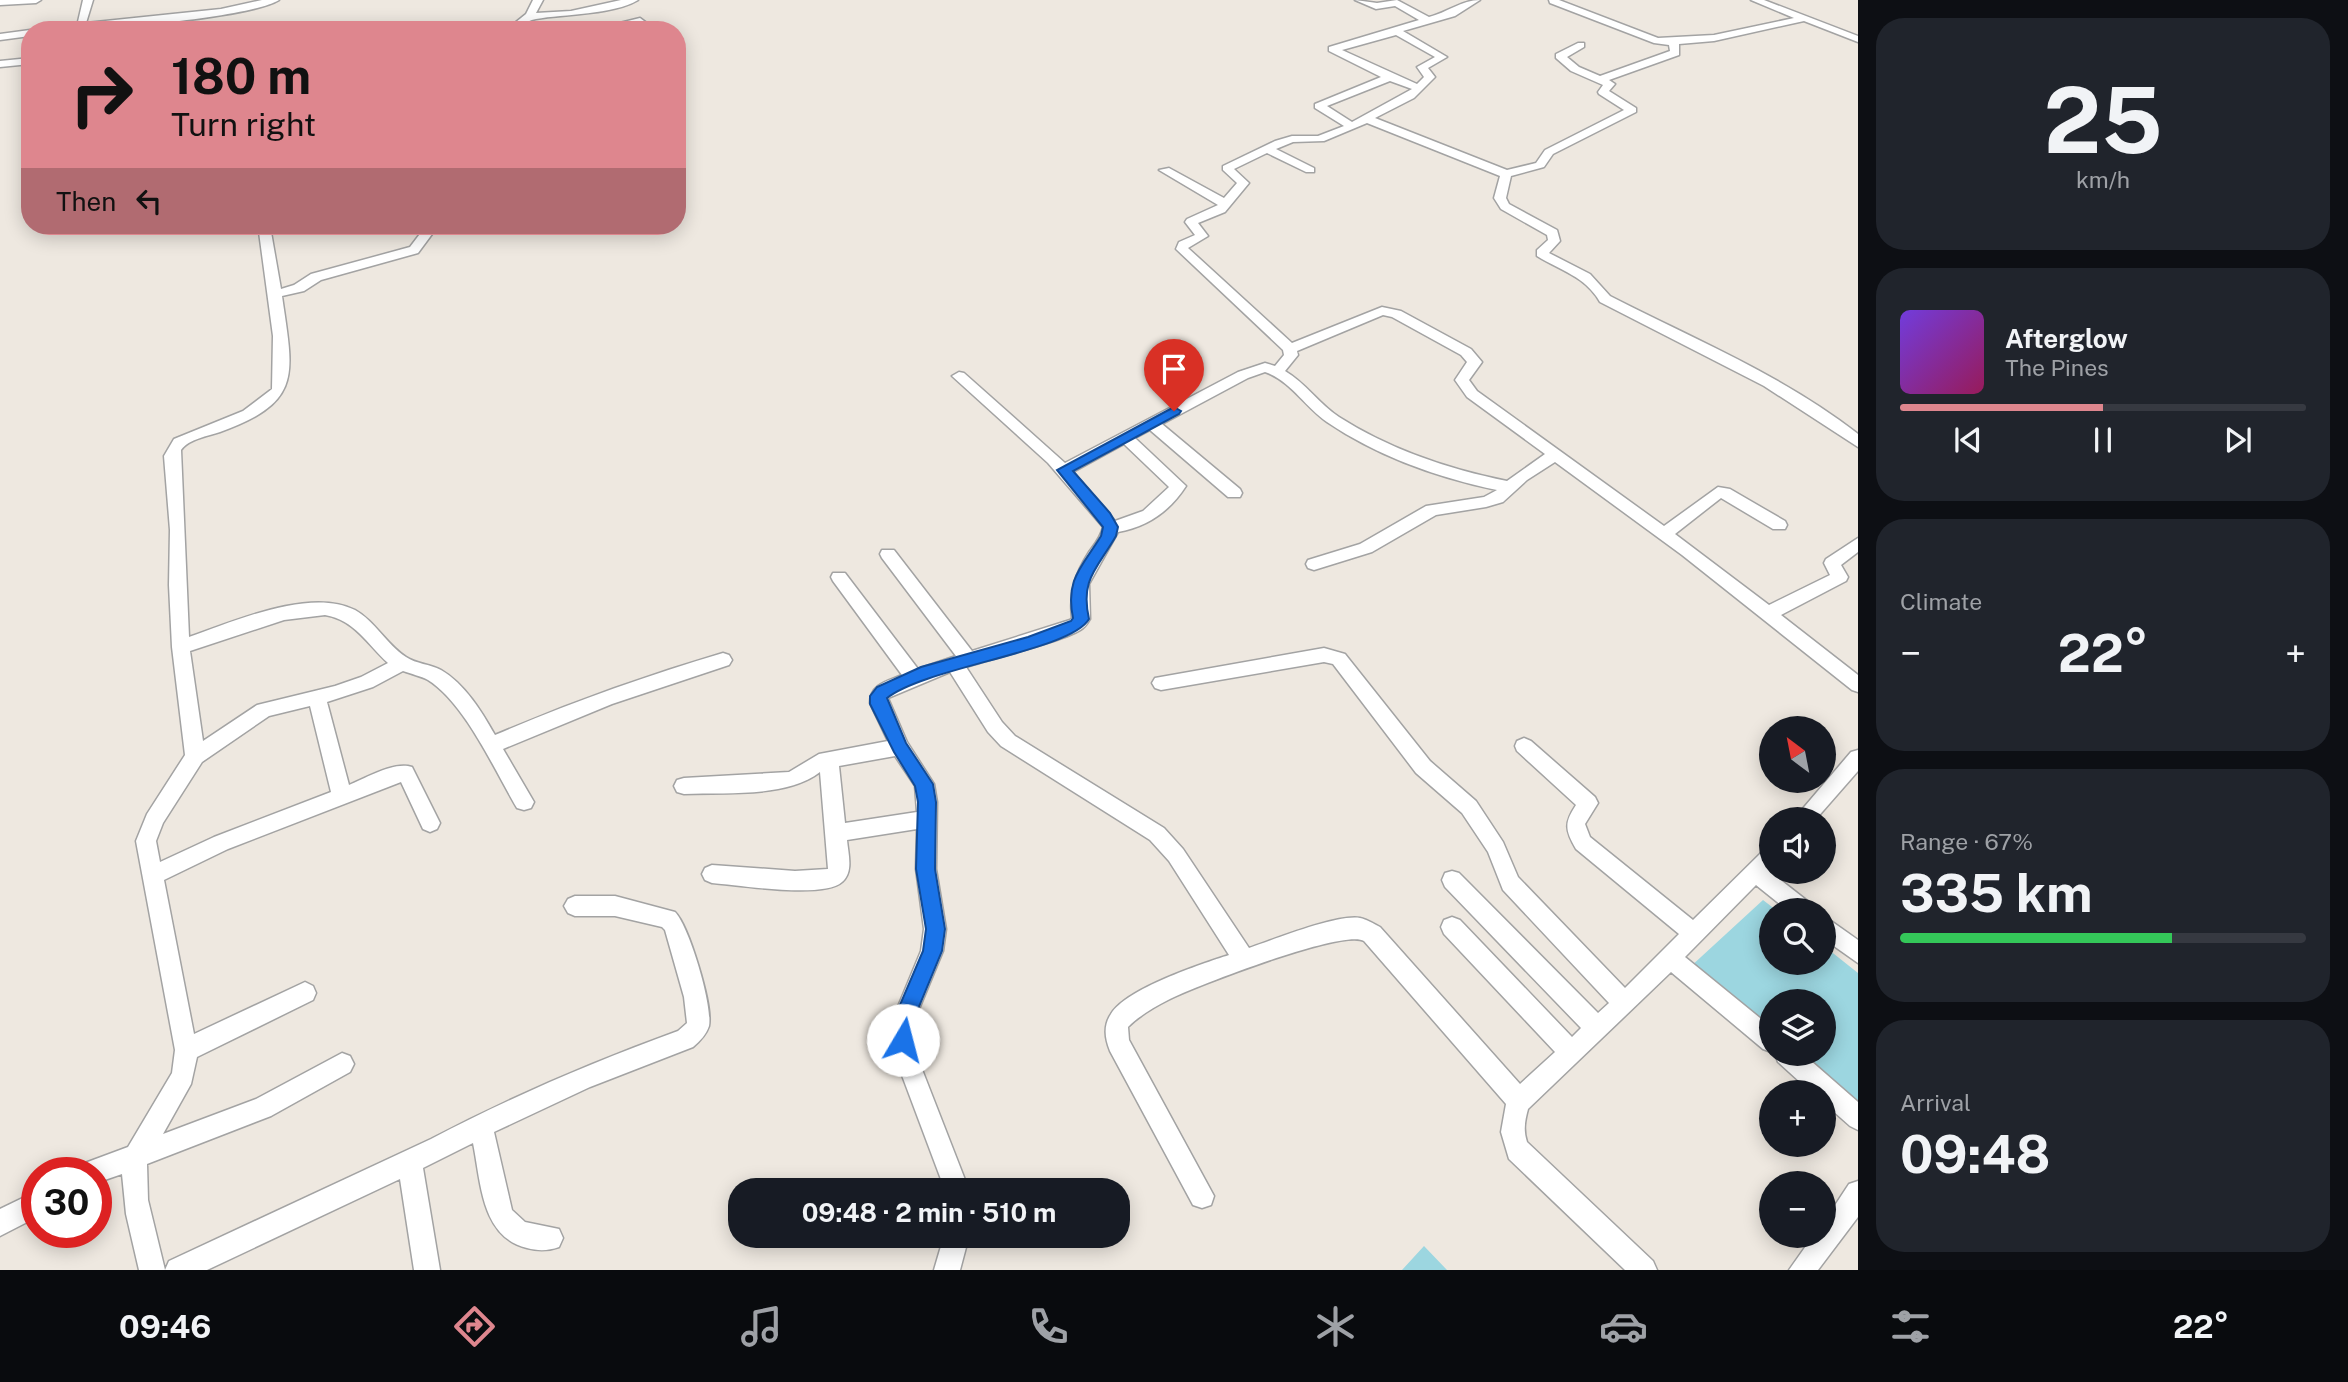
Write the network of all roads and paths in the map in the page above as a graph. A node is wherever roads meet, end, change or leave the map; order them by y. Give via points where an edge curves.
1 (36, 0) edge
2 (88, 0) edge
3 (274, 0) edge
4 (538, 0) edge
5 (1360, 0) edge
6 (1475, 0) edge
7 (1756, 0) edge
8 (626, 1) edge
9 (1553, 1) edge
10 (0, 2) edge
11 (530, 16) junction
12 (1802, 19) junction
13 (1430, 20) junction
14 (84, 21) edge
15 (125, 21) edge
16 (523, 21) edge
17 (1396, 32) junction
18 (21, 34) edge
19 (0, 37) edge
20 (1858, 39) edge
21 (1674, 42) junction
22 (1581, 45) dead end
23 (21, 62) edge
24 (0, 64) edge
25 (1390, 78) junction
26 (1601, 80) junction
27 (1419, 88) junction
28 (1365, 118) junction
29 (1352, 126) junction
30 (1267, 149) junction
31 (1165, 170) dead end
32 (1310, 170) dead end
33 (1506, 174) junction
34 (1226, 204) junction
35 (265, 235) edge
36 (426, 235) edge
37 (275, 294) junction
38 (1290, 349) junction
39 (1277, 372) junction
40 (959, 376) dead end
41 (1151, 423) junction
42 (1126, 438) junction
43 (1858, 442) edge
44 (1555, 455) junction
45 (1064, 470) junction
46 (1502, 486) junction
47 (1234, 493) dead end
48 (1779, 526) dead end
49 (1111, 527) junction
50 (1664, 534) junction
51 (1855, 549) edge
52 (888, 554) dead end
53 (1314, 564) dead end
54 (839, 578) dead end
55 (1769, 613) junction
56 (181, 647) junction
57 (723, 660) dead end
58 (961, 660) junction
59 (401, 664) junction
60 (914, 677) junction
61 (1161, 683) dead end
62 (1858, 685) edge
63 (317, 698) junction
64 (490, 746) junction
65 (1524, 746) dead end
66 (900, 747) junction
67 (195, 756) junction
68 (1858, 758) edge
69 (829, 761) junction
70 (684, 786) dead end
71 (342, 795) junction
72 (524, 802) dead end
73 (1815, 807) edge
74 (927, 819) junction
75 (430, 823) dead end
76 (837, 833) junction
77 (1759, 869) edge
78 (712, 874) dead end
79 (151, 876) junction
80 (1452, 880) dead end
81 (1781, 884) edge
82 (1793, 898) edge
83 (575, 906) dead end
84 (1452, 927) dead end
85 (1694, 934) junction
86 (1836, 936) edge
87 (1858, 953) edge
88 (1670, 958) junction
89 (1245, 960) junction
90 (305, 993) dead end
91 (1625, 1003) junction
92 (1598, 1029) junction
93 (1759, 1031) edge
94 (186, 1050) junction
95 (1571, 1052) junction
96 (342, 1064) dead end
97 (1800, 1066) edge
98 (1519, 1101) junction
99 (1858, 1118) edge
100 (481, 1125) junction
101 (136, 1157) junction
102 (410, 1162) junction
103 (112, 1166) edge
104 (952, 1178) edge
105 (1858, 1193) edge
106 (1202, 1196) dead end
107 (21, 1212) edge
108 (0, 1223) edge
109 (550, 1238) dead end
110 (953, 1248) edge
111 (152, 1270) edge
112 (178, 1270) edge
113 (427, 1270) edge
114 (947, 1270) edge
115 (1644, 1270) edge
116 (1802, 1270) edge

1 - 10 street
2 - 14 street
3 - 15 street via 221,12 178,12
4 - 11 street
5 - 13 street via 1376,6 1397,3
6 - 13 street
7 - 12 street
8 - 11 street via 571,14
9 - 21 street via 1657,41
11 - 16 street
12 - 20 street
12 - 21 street
13 - 17 street
17 - 25 street via 1333,49
17 - 27 street via 1442,57 1422,67 1430,77
18 - 19 street
21 - 26 street via 1675,53
22 - 26 street via 1560,56 1575,69
23 - 24 street
25 - 27 street
25 - 29 street via 1320,106
26 - 33 street via 1610,84 1602,92 1632,110 1549,152 1540,165
27 - 28 street
28 - 29 street
28 - 33 street
29 - 30 street via 1326,137 1292,139
30 - 32 street
30 - 34 street via 1226,169 1243,181
31 - 34 street
33 - 43 street via 1500,193 1503,203 1555,237 1540,251 1543,255 1594,281 1610,302 1769,383
34 - 38 street via 1191,222 1202,236 1182,249
35 - 37 street
36 - 37 street via 414,250 316,277 299,288
37 - 56 street via 278,390 258,409 191,436 174,449
38 - 39 street via 1291,355
38 - 44 street via 1382,311 1396,314 1473,357 1475,362 1462,380 1465,386
39 - 41 street via 1261,368 1243,374
39 - 46 street via 1349,428 1432,468
40 - 45 street
41 - 42 street
41 - 47 street
42 - 45 street
42 - 49 street via 1178,486 1137,523
44 - 46 street
44 - 50 street
45 - 49 street
46 - 53 street via 1497,498 1432,510 1366,548
48 - 50 street via 1717,492
49 - 58 street via 1079,584 1081,619 1076,625
50 - 55 street
51 - 55 street via 1832,563 1840,577
52 - 58 street
54 - 60 street
55 - 62 street
56 - 59 street via 281,614 324,609 341,611 355,620
56 - 67 street
57 - 64 street via 572,710
58 - 60 street
58 - 89 street via 995,727 1008,741 1157,834 1176,855
59 - 63 street via 367,682
59 - 64 street via 439,678 478,724
60 - 66 street via 879,696
61 - 91 street via 1324,655 1339,659 1423,767 1476,816 1510,883
63 - 67 street via 264,710
63 - 71 street
64 - 72 street
65 - 85 street via 1588,803 1575,822 1583,844
66 - 69 street
66 - 74 street via 924,784
67 - 79 street via 146,841
68 - 73 street
69 - 70 street via 789,780
69 - 76 street
71 - 75 street via 405,773
71 - 79 street via 221,842
74 - 76 street
74 - 104 street via 926,869 935,929 932,951 901,1026 905,1054
76 - 78 street via 838,872 827,881
77 - 85 street
79 - 94 street
80 - 92 street
81 - 82 street
83 - 100 street via 615,906 668,919 674,925 695,997 695,1031
84 - 95 street
85 - 88 street
86 - 87 street
88 - 91 street
88 - 93 street
89 - 98 street via 1351,926 1364,929 1390,952
89 - 106 street via 1161,992 1121,1018 1115,1028 1118,1043
90 - 94 street
91 - 92 street
92 - 95 street
94 - 101 street via 183,1076
95 - 98 street
96 - 101 street via 264,1108
97 - 99 street
98 - 115 street via 1511,1129 1518,1150
100 - 102 street
100 - 109 street via 501,1215 508,1227 523,1237
101 - 103 street
101 - 111 street via 135,1193
102 - 112 street
102 - 113 street
105 - 116 street
107 - 108 street
110 - 114 street

